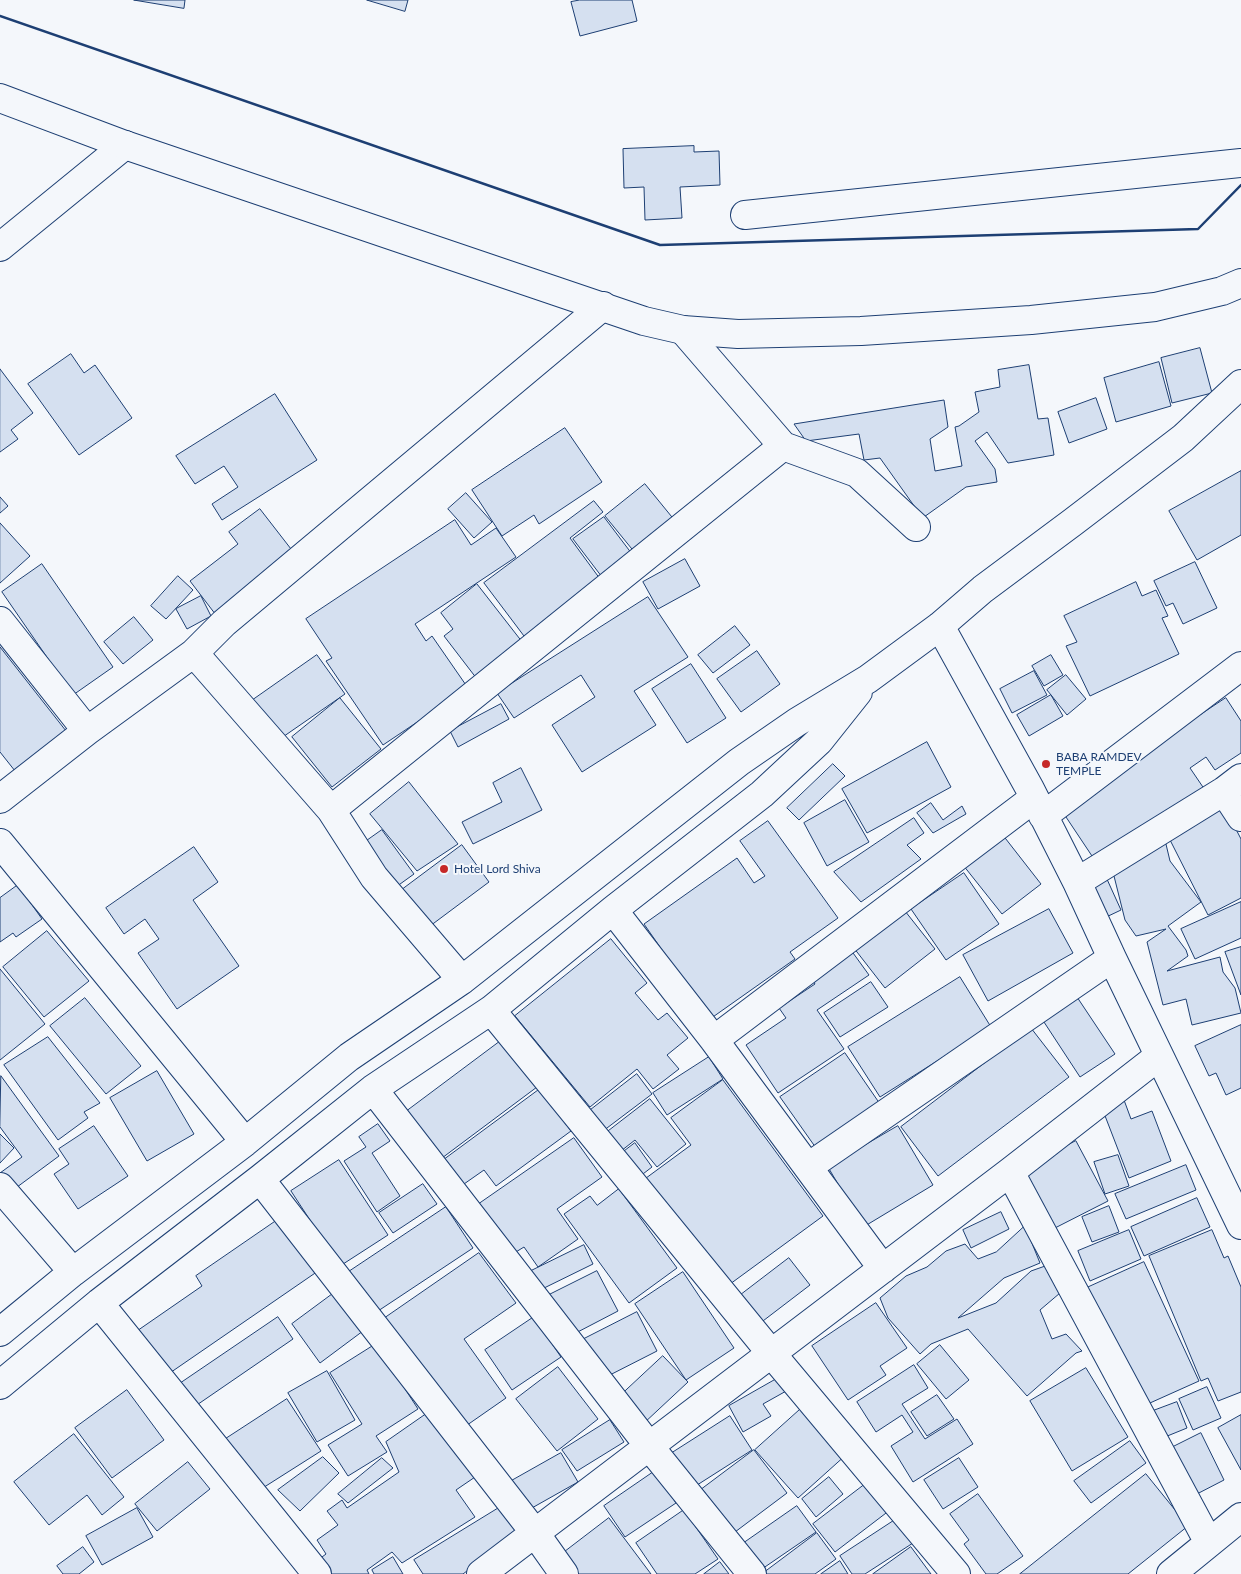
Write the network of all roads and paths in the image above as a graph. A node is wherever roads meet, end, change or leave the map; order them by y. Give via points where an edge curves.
1 (0, 98) edge
2 (125, 145) junction
3 (1241, 163) edge
4 (745, 215) dead end
5 (0, 247) edge
6 (1241, 282) edge
7 (603, 306) junction
8 (683, 330) junction
9 (1241, 384) edge
10 (782, 446) junction
11 (916, 527) dead end
12 (0, 621) edge
13 (940, 626) junction
14 (194, 653) junction
15 (1241, 666) edge
16 (868, 679) junction
17 (87, 731) junction
18 (1233, 784) edge
19 (0, 799) edge
20 (1038, 808) junction
21 (331, 810) junction
22 (1241, 817) edge
23 (0, 843) edge
24 (1077, 882) junction
25 (614, 910) junction
26 (1112, 958) junction
27 (462, 980) junction
28 (491, 1010) junction
29 (714, 1040) junction
30 (1159, 1056) junction
31 (373, 1089) junction
32 (245, 1142) junction
33 (808, 1167) junction
34 (1010, 1172) junction
35 (260, 1179) junction
36 (0, 1187) edge
37 (1239, 1215) edge
38 (883, 1269) junction
39 (73, 1272) junction
40 (99, 1303) junction
41 (0, 1332) edge
42 (771, 1353) junction
43 (0, 1385) edge
44 (649, 1446) junction
45 (1241, 1517) edge
46 (535, 1533) junction
47 (1209, 1543) junction
48 (317, 1574) edge
49 (481, 1574) edge
50 (564, 1574) edge
51 (752, 1574) edge
52 (956, 1574) edge
53 (1171, 1574) edge

1 - 2 street
2 - 5 street
2 - 7 street
3 - 4 street
6 - 8 street via 1222,292 1155,307 1031,320 861,331 738,334
7 - 8 street via 644,321
7 - 14 street via 231,616
8 - 10 street
9 - 13 street via 1183,438 983,589
10 - 11 street via 857,473
10 - 21 street
12 - 17 street
13 - 16 street
13 - 20 street
14 - 17 street
14 - 21 street
15 - 20 street
16 - 25 street via 819,741 762,794
16 - 27 street via 739,762
17 - 19 street
18 - 22 street
18 - 24 street
20 - 24 street
20 - 29 street
21 - 27 street via 374,877
23 - 32 street
24 - 26 street
25 - 28 street
25 - 29 street
26 - 30 street
26 - 33 street
27 - 32 street via 349,1057
28 - 31 street
28 - 42 street
29 - 33 street
30 - 34 street
30 - 37 street
31 - 35 street
31 - 44 street
32 - 39 street
33 - 38 street
34 - 38 street
34 - 47 street
35 - 40 street
35 - 46 street
36 - 39 street
38 - 42 street
39 - 41 street
40 - 43 street
40 - 48 street
42 - 44 street
42 - 52 street
44 - 46 street
44 - 51 street
45 - 47 street
46 - 49 street
46 - 50 street
47 - 53 street

